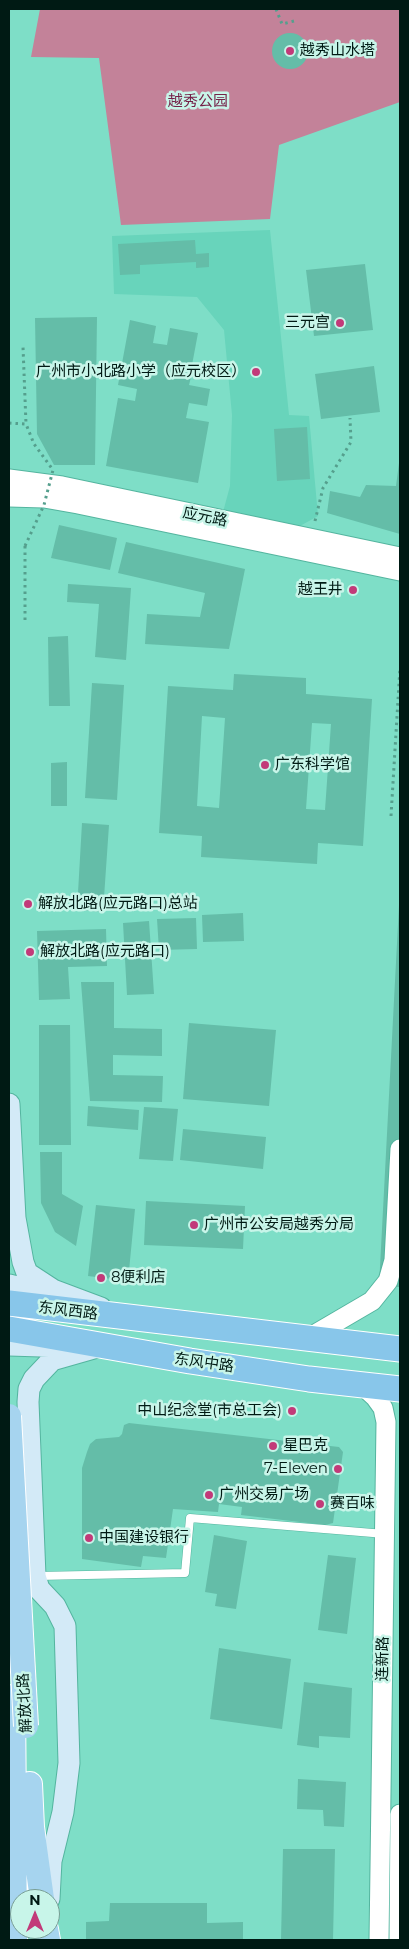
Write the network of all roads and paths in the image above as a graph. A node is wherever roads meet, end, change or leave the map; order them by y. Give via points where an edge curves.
1 (276, 9) edge
2 (294, 21) dead end
3 (24, 347) dead end
4 (350, 418) dead end
5 (9, 423) edge
6 (26, 424) junction
7 (9, 479) edge
8 (9, 496) edge
9 (306, 536) junction
10 (400, 557) edge
11 (400, 571) edge
12 (24, 622) dead end
13 (400, 667) edge
14 (391, 816) dead end
15 (9, 1104) edge
16 (9, 1146) edge
17 (400, 1149) edge
18 (9, 1285) edge
19 (9, 1303) edge
20 (127, 1318) junction
21 (9, 1329) edge
22 (307, 1339) junction
23 (9, 1346) edge
24 (101, 1346) junction
25 (400, 1349) edge
26 (363, 1386) junction
27 (400, 1389) edge
28 (9, 1416) edge
29 (384, 1534) junction
30 (35, 1576) junction
31 (9, 1578) edge
32 (9, 1623) edge
33 (20, 1726) junction
34 (400, 1814) edge
35 (41, 1889) edge
36 (50, 1889) edge
37 (9, 1914) edge
38 (14, 1940) edge
39 (379, 1940) edge
40 (399, 1940) edge

1 - 2 path via 282,24
3 - 6 path
4 - 9 path via 351,442 323,488 318,516
5 - 6 path
6 - 12 path, bridge via 34,444 53,470 44,505 24,546
7 - 9 street, 应元路 via 62,486
8 - 11 street via 78,504
9 - 10 street, 应元路
13 - 14 path
15 - 16 main road
16 - 20 main road via 15,1218 27,1272 53,1290
17 - 22 street via 394,1260 388,1281 372,1302
18 - 20 main road
19 - 20 highway, 东风西路
20 - 22 highway
21 - 24 highway, 东风中路
22 - 25 highway
23 - 24 main road
24 - 26 highway, 东风中路
24 - 30 main road via 52,1360 34,1378 29,1389 28,1454
26 - 27 highway, 东风中路
26 - 29 street, 连新路 via 383,1408 386,1422
28 - 33 main road, 解放北路, bridge
29 - 30 lane via 190,1518 184,1573
29 - 39 street, 连新路
30 - 31 main road
30 - 36 main road via 40,1589 56,1606 65,1626 69,1763 64,1812 51,1861
32 - 33 main road, 解放北路
33 - 35 main road, 解放北路
33 - 38 main road, 解放北路
34 - 40 street
37 - 38 main road

